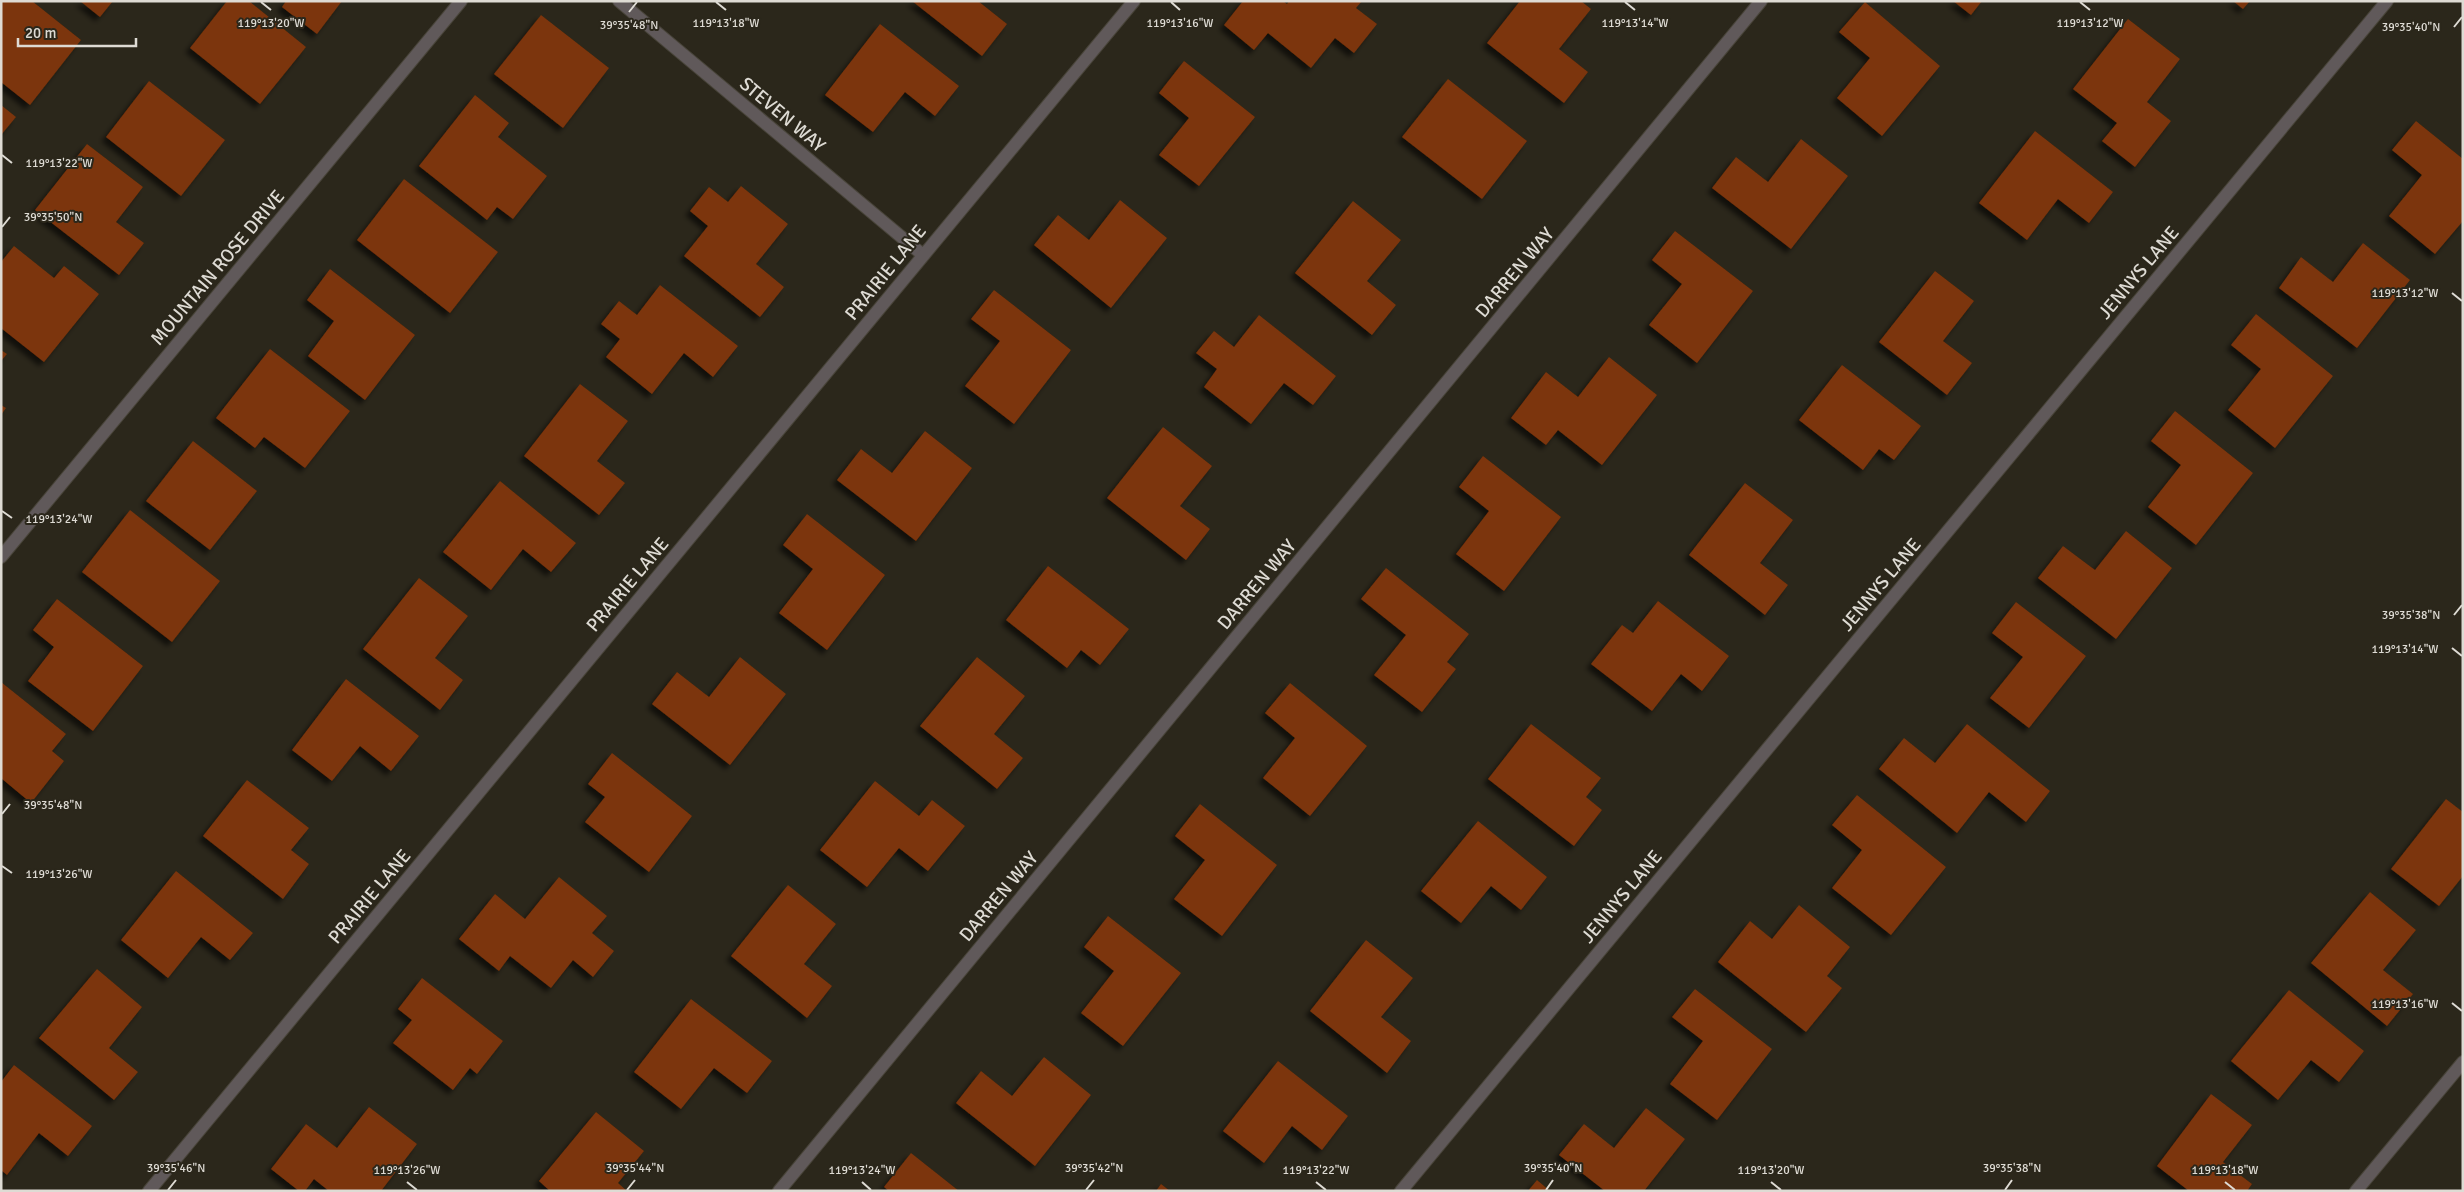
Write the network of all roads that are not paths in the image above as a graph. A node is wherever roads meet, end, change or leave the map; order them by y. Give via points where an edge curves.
1 (461, 1) edge
2 (619, 1) edge
3 (1134, 1) edge
4 (1762, 1) edge
5 (2387, 1) edge
6 (923, 255) junction
7 (1, 556) edge
8 (2463, 1062) edge
9 (149, 1191) edge
10 (779, 1191) edge
11 (1401, 1191) edge
12 (2356, 1191) edge

1 - 7 street, MOUNTAIN ROSE DRIVE
2 - 6 street, STEVEN WAY
3 - 6 street, PRAIRIE LANE
4 - 10 street, DARREN WAY
5 - 11 street, JENNYS LANE
6 - 9 street, PRAIRIE LANE
8 - 12 street

